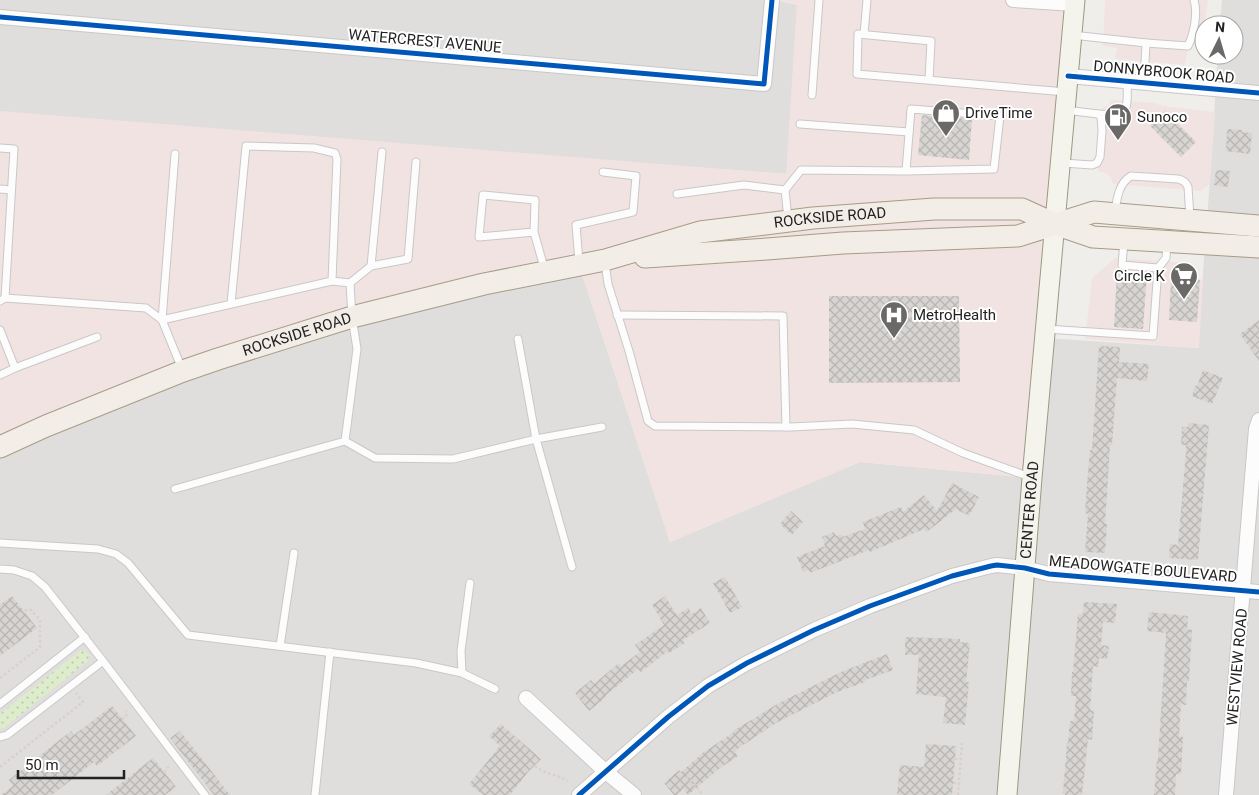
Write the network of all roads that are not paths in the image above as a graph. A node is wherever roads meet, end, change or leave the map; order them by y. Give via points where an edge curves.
1 (772, 0) edge
2 (819, 0) edge
3 (867, 0) edge
4 (1013, 0) edge
5 (1194, 0) edge
6 (1075, 2) edge
7 (0, 17) edge
8 (864, 34) junction
9 (1071, 34) junction
10 (1146, 43) junction
11 (929, 80) junction
12 (1127, 81) junction
13 (1144, 82) junction
14 (1066, 92) junction
15 (1259, 93) edge
16 (812, 95) dead end
17 (1098, 114) junction
18 (800, 124) dead end
19 (909, 132) junction
20 (0, 148) edge
21 (382, 152) dead end
22 (175, 154) dead end
23 (416, 162) dead end
24 (1060, 163) junction
25 (906, 171) junction
26 (603, 172) dead end
27 (0, 189) edge
28 (11, 190) junction
29 (785, 190) junction
30 (677, 194) dead end
31 (1115, 214) junction
32 (788, 221) junction
33 (1190, 221) junction
34 (1056, 224) junction
35 (1259, 226) edge
36 (0, 227) edge
37 (9, 228) junction
38 (534, 232) junction
39 (1124, 238) junction
40 (1168, 241) junction
41 (1259, 247) edge
42 (605, 260) junction
43 (579, 265) junction
44 (371, 266) junction
45 (3, 267) edge
46 (1158, 268) junction
47 (545, 271) junction
48 (332, 281) junction
49 (350, 283) junction
50 (3, 299) edge
51 (231, 304) junction
52 (617, 315) junction
53 (352, 317) junction
54 (162, 320) junction
55 (1046, 329) junction
56 (1, 334) edge
57 (97, 337) dead end
58 (518, 339) dead end
59 (16, 368) junction
60 (183, 371) junction
61 (0, 375) edge
62 (1259, 420) edge
63 (602, 427) dead end
64 (786, 427) junction
65 (536, 439) junction
66 (345, 441) junction
67 (0, 447) edge
68 (1032, 478) junction
69 (175, 489) dead end
70 (0, 542) edge
71 (294, 553) dead end
72 (572, 567) dead end
73 (1025, 568) junction
74 (0, 569) edge
75 (470, 583) dead end
76 (1243, 591) junction
77 (1259, 592) edge
78 (85, 637) junction
79 (280, 646) junction
80 (330, 652) junction
81 (103, 661) junction
82 (462, 673) junction
83 (495, 689) dead end
84 (526, 698) dead end
85 (0, 704) edge
86 (0, 737) edge
87 (606, 772) junction
88 (205, 795) edge
89 (315, 795) edge
90 (579, 795) edge
91 (634, 795) edge
92 (1007, 795) edge
93 (1226, 795) edge

1 - 7 street, WATERCREST AVENUE via 764,84
2 - 16 lane
3 - 8 lane
4 - 6 street
5 - 10 lane via 1193,36 1188,46
6 - 9 main road, CENTER ROAD
8 - 11 lane via 931,41
8 - 11 lane via 858,34 857,74
9 - 10 lane
9 - 14 main road, CENTER ROAD
10 - 13 lane
11 - 14 lane
12 - 13 street, DONNYBROOK ROAD
12 - 14 street, DONNYBROOK ROAD
12 - 17 lane via 1123,114
13 - 15 street, DONNYBROOK ROAD
14 - 17 lane
14 - 24 main road, CENTER ROAD
17 - 24 lane via 1102,131 1097,163
18 - 19 lane
19 - 25 lane
19 - 25 lane via 911,109 1000,116 994,168
20 - 28 lane via 14,149
21 - 44 lane
22 - 54 lane
23 - 44 lane via 408,259
24 - 34 main road, CENTER ROAD
25 - 29 lane via 800,170
26 - 43 lane via 636,176 633,212 576,225
27 - 28 lane
28 - 37 lane
29 - 30 lane via 744,185
29 - 32 lane
31 - 33 main road, ROCKSIDE ROAD
31 - 33 lane via 1122,183 1131,176 1183,180 1188,187
31 - 34 main road, ROCKSIDE ROAD via 1094,212
32 - 34 main road, ROCKSIDE ROAD via 934,209 1022,208
32 - 42 main road, ROCKSIDE ROAD via 700,232
33 - 35 main road, ROCKSIDE ROAD
34 - 39 main road, ROCKSIDE ROAD via 1093,237
34 - 42 main road, ROCKSIDE ROAD via 1018,236 843,243
34 - 55 main road, CENTER ROAD
36 - 37 lane
37 - 45 lane
38 - 38 lane via 535,200 483,195 479,237
38 - 47 lane
39 - 40 main road, ROCKSIDE ROAD
39 - 46 lane via 1122,265
40 - 41 main road, ROCKSIDE ROAD
40 - 46 lane via 1166,258
42 - 43 main road, ROCKSIDE ROAD
42 - 52 lane
43 - 47 main road, ROCKSIDE ROAD
44 - 49 lane
45 - 50 lane
46 - 55 lane via 1153,336
47 - 53 main road, ROCKSIDE ROAD
48 - 49 lane
48 - 51 lane
48 - 51 lane via 335,153 314,148 246,146
49 - 53 lane
50 - 54 lane via 146,308
51 - 54 lane
52 - 64 lane via 648,421 655,426
52 - 64 lane via 783,316
53 - 60 main road, ROCKSIDE ROAD
53 - 66 lane via 357,349
54 - 60 lane
55 - 68 main road, CENTER ROAD
56 - 59 lane
57 - 59 lane
58 - 65 lane
59 - 61 lane
60 - 67 main road, ROCKSIDE ROAD
62 - 76 street, WESTVIEW ROAD
63 - 65 lane
64 - 68 lane via 852,424 914,430 963,453
65 - 66 lane via 453,459 375,458
65 - 72 lane
66 - 69 lane
68 - 73 main road, CENTER ROAD
70 - 79 lane via 98,549 116,554 128,563 188,635
71 - 79 lane
73 - 76 street, MEADOWGATE BOULEVARD via 1049,574
73 - 87 street, MEADOWGATE BOULEVARD via 997,565 952,576 814,630 708,686
73 - 92 main road, CENTER ROAD
74 - 78 lane via 32,576 45,587
75 - 82 lane via 461,651
76 - 77 street, MEADOWGATE BOULEVARD
76 - 93 street, WESTVIEW ROAD
78 - 81 lane
78 - 85 lane
79 - 80 lane
80 - 82 lane via 416,663
80 - 89 lane
81 - 86 lane via 7,735
81 - 88 lane
82 - 83 lane
84 - 87 street
87 - 90 street, MEADOWGATE BOULEVARD
87 - 91 street

